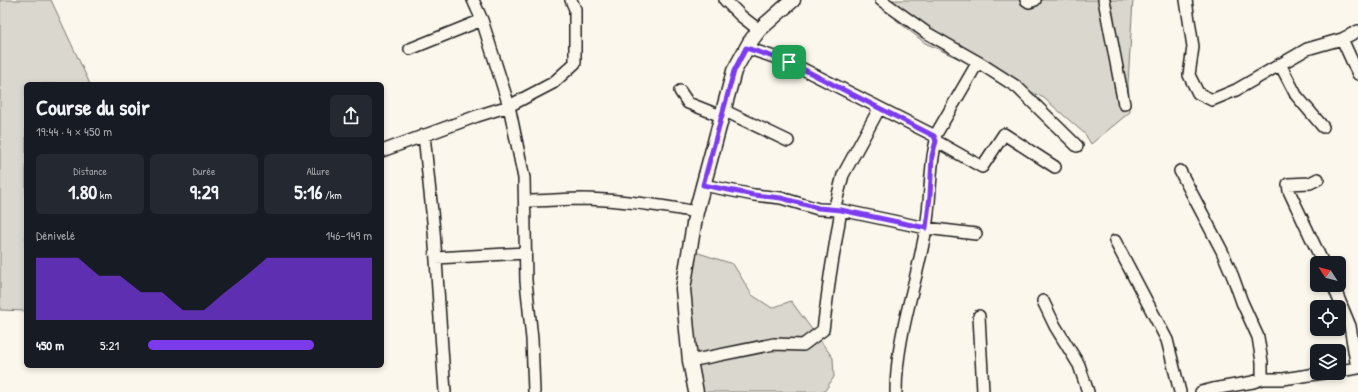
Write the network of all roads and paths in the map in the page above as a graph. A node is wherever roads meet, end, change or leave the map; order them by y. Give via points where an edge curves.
1 (473, 0) edge
2 (570, 0) edge
3 (725, 0) edge
4 (794, 0) edge
5 (881, 0) edge
6 (1026, 0) edge
7 (1035, 0) edge
8 (1104, 0) edge
9 (1186, 0) edge
10 (482, 20) junction
11 (759, 30) junction
12 (1358, 31) edge
13 (1342, 39) junction
14 (410, 48) dead end
15 (746, 48) junction
16 (978, 62) junction
17 (1280, 64) junction
18 (1358, 74) edge
19 (680, 91) dead end
20 (1124, 104) dead end
21 (509, 106) junction
22 (879, 109) junction
23 (722, 113) junction
24 (1323, 127) dead end
25 (424, 135) junction
26 (935, 138) junction
27 (788, 141) dead end
28 (1077, 146) dead end
29 (384, 150) edge
30 (1055, 167) dead end
31 (1180, 171) dead end
32 (1318, 179) dead end
33 (703, 185) junction
34 (526, 201) junction
35 (837, 210) junction
36 (696, 212) junction
37 (926, 228) junction
38 (976, 234) dead end
39 (1115, 240) dead end
40 (526, 254) junction
41 (1320, 256) edge
42 (436, 258) junction
43 (1336, 292) edge
44 (1043, 301) dead end
45 (979, 316) dead end
46 (690, 361) junction
47 (1357, 368) edge
48 (1346, 370) edge
49 (1310, 375) edge
50 (1256, 385) edge
51 (445, 392) edge
52 (534, 392) edge
53 (696, 392) edge
54 (896, 392) edge
55 (983, 392) edge
56 (1088, 392) edge
57 (1180, 392) edge
58 (1201, 392) edge

1 - 10 street
2 - 21 street via 575,9 575,63 553,83
3 - 11 street
4 - 11 street
5 - 16 street via 928,33
6 - 7 street
8 - 20 street
9 - 17 street via 1193,47 1189,75 1198,94 1212,100 1236,90
10 - 14 street
10 - 21 street
11 - 15 street
12 - 13 street
13 - 17 street via 1307,49
13 - 18 street
15 - 22 street via 789,62
15 - 23 street via 734,71
16 - 26 street
16 - 28 street via 1017,87
17 - 24 street via 1296,95
19 - 23 street via 688,102
21 - 25 street
21 - 34 street via 524,178
22 - 26 street
22 - 35 street via 843,175
23 - 27 street
23 - 33 street
25 - 29 street
25 - 42 street
26 - 30 street via 982,167 1004,134
26 - 37 street
31 - 50 street via 1222,250 1258,337 1262,362
32 - 41 street via 1310,183 1288,184
33 - 35 street
33 - 36 street
34 - 36 street via 607,200
34 - 40 street
35 - 37 street
35 - 46 street via 823,330 803,345 774,344
36 - 46 street via 683,289
37 - 38 street
37 - 54 street via 900,339
39 - 57 street via 1167,340
40 - 42 street
40 - 52 street
42 - 51 street
43 - 47 street via 1350,326
44 - 56 street via 1079,364
45 - 55 street
46 - 53 street
47 - 48 street
49 - 50 street
50 - 58 street

